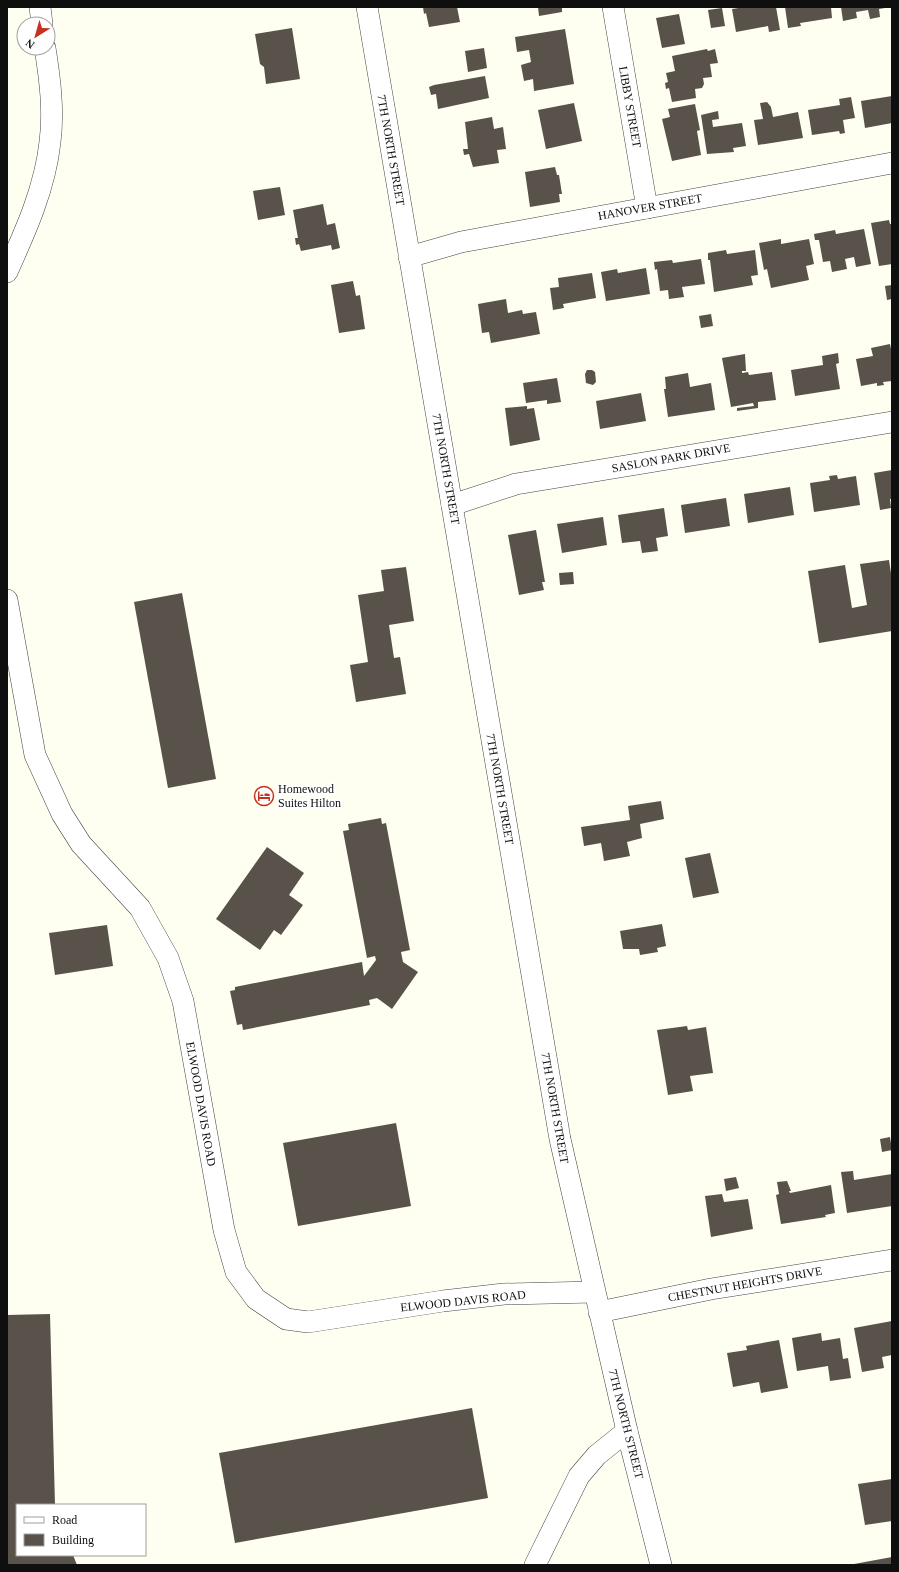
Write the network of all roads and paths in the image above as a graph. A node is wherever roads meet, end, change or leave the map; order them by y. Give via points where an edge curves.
1 (366, 7) edge
2 (613, 7) edge
3 (46, 56) edge
4 (892, 163) edge
5 (647, 208) junction
6 (409, 256) junction
7 (7, 272) edge
8 (892, 422) edge
9 (452, 505) junction
10 (7, 600) edge
11 (892, 1260) edge
12 (594, 1292) junction
13 (599, 1312) junction
14 (627, 1431) junction
15 (535, 1565) edge
16 (661, 1565) edge

1 - 6 street, 7TH NORTH STREET
2 - 5 street, LIBBY STREET
3 - 7 street via 51,86 50,142 38,198
4 - 5 street, HANOVER STREET
5 - 6 street, HANOVER STREET via 461,242
6 - 9 street, 7TH NORTH STREET
8 - 9 street, SASLON PARK DRIVE via 516,484
9 - 12 street, 7TH NORTH STREET via 560,1139
10 - 12 street, ELWOOD DAVIS ROAD via 36,755 62,814 81,844 140,908 168,958 183,1001 224,1230 236,1272 256,1299 286,1319 308,1322 504,1294
11 - 13 street, CHESTNUT HEIGHTS DRIVE via 711,1289
12 - 13 street, 7TH NORTH STREET
13 - 14 street, 7TH NORTH STREET
14 - 15 street via 597,1454 579,1476
14 - 16 street, 7TH NORTH STREET

